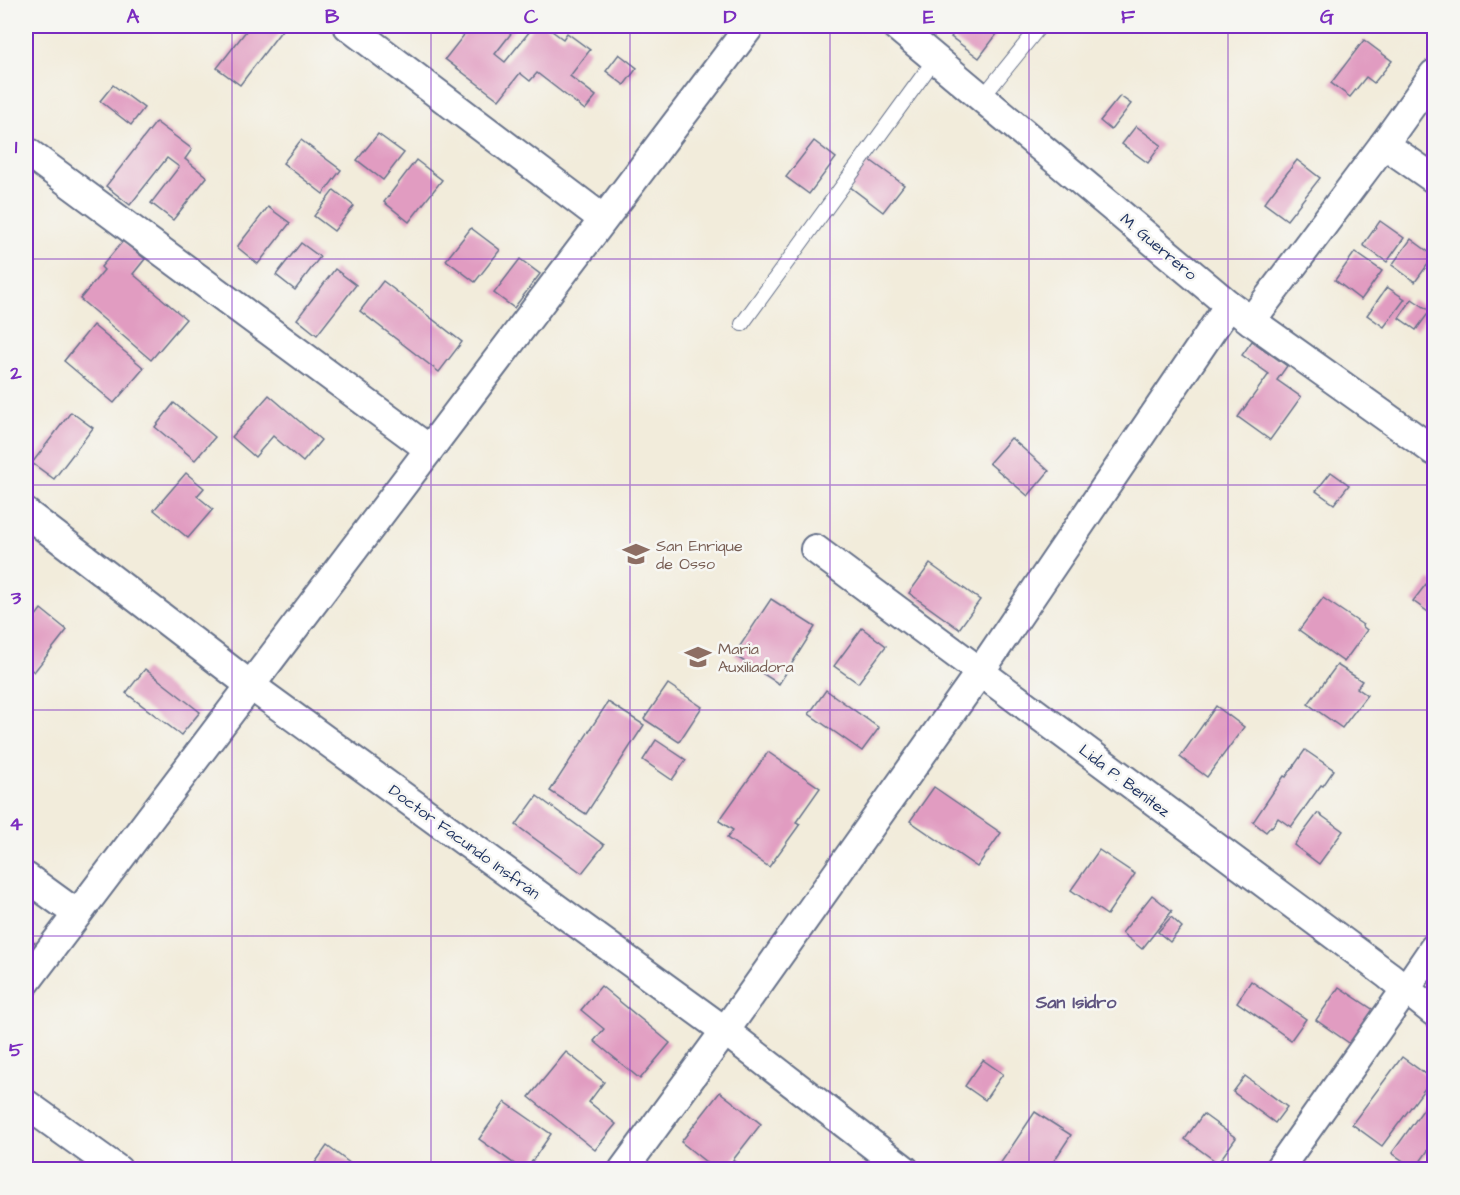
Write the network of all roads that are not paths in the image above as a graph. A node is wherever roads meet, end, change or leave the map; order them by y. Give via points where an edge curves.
1 (348, 26) edge
2 (750, 26) edge
3 (896, 26) edge
4 (1040, 26) edge
5 (935, 59) junction
6 (1434, 74) edge
7 (982, 98) junction
8 (1384, 144) junction
9 (26, 151) edge
10 (1434, 179) edge
11 (603, 219) junction
12 (1240, 313) junction
13 (742, 324) dead end
14 (429, 449) junction
15 (1434, 451) edge
16 (26, 513) edge
17 (815, 549) dead end
18 (980, 672) junction
19 (250, 685) junction
20 (26, 877) edge
21 (77, 914) junction
22 (1434, 948) edge
23 (26, 982) edge
24 (1406, 989) junction
25 (1434, 1012) edge
26 (725, 1031) junction
27 (26, 1104) edge
28 (118, 1170) edge
29 (623, 1170) edge
30 (905, 1170) edge
31 (1278, 1170) edge

1 - 11 street
2 - 11 street
3 - 5 street, M. Guerrero
4 - 7 lane
5 - 7 street, M. Guerrero
5 - 13 lane
6 - 8 street
7 - 12 street, M. Guerrero
8 - 10 street
8 - 12 street
9 - 14 street
11 - 14 street
12 - 15 street, M. Guerrero
12 - 18 street
14 - 19 street
16 - 19 street, Doctor Facundo Insfrán
17 - 18 street, Lida P. Benítez
18 - 24 street, Lida P. Benítez
18 - 26 street
19 - 21 street
19 - 26 street, Doctor Facundo Insfrán
20 - 21 street
21 - 23 street
22 - 24 street
24 - 25 street, Lida P. Benítez
24 - 31 street
26 - 29 street
26 - 30 street, Doctor Facundo Insfrán
27 - 28 street

